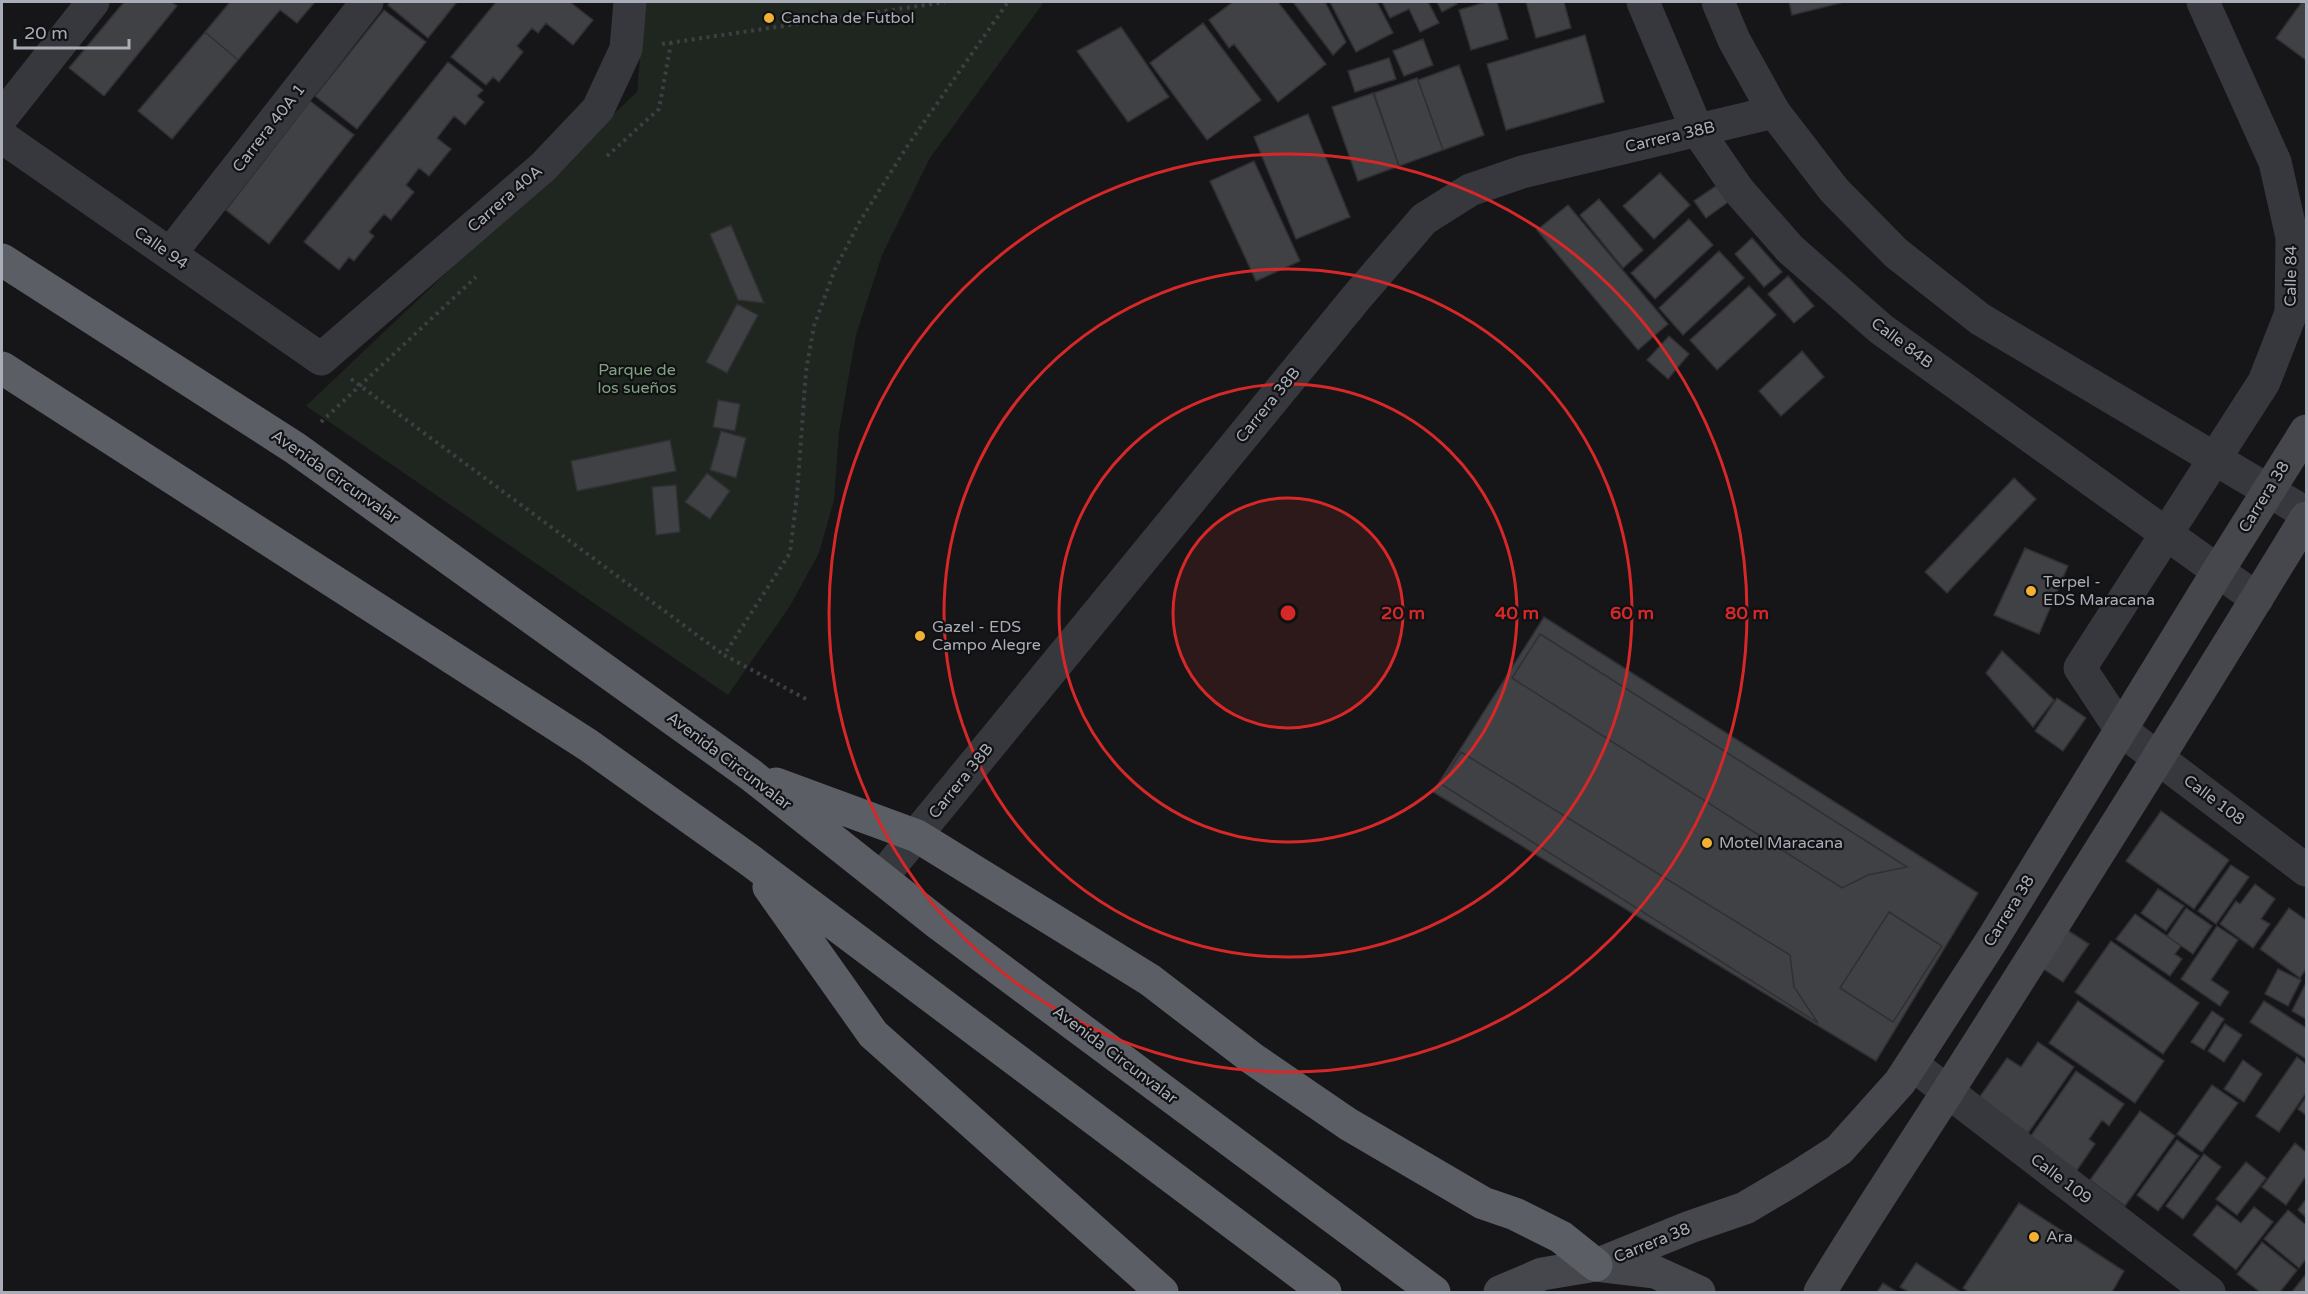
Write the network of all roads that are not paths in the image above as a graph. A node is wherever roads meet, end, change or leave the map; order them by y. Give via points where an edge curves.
1 (93, 2) edge
2 (367, 2) edge
3 (630, 2) edge
4 (1643, 2) edge
5 (1718, 2) edge
6 (2203, 2) edge
7 (1774, 112) junction
8 (2, 117) edge
9 (1697, 130) junction
10 (2, 137) edge
11 (170, 254) junction
12 (2, 260) edge
13 (321, 359) joint
14 (2, 368) edge
15 (2307, 431) edge
16 (2214, 458) junction
17 (2269, 490) junction
18 (2307, 513) edge
19 (2307, 518) edge
20 (2166, 534) junction
21 (2218, 570) junction
22 (2257, 599) junction
23 (2121, 730) junction
24 (2158, 759) junction
25 (751, 775) junction
26 (917, 836) junction
27 (751, 861) junction
28 (2307, 870) edge
29 (881, 878) junction
30 (1913, 1065) junction
31 (1947, 1092) junction
32 (1596, 1265) junction
33 (1162, 1293) edge
34 (1325, 1293) edge
35 (1434, 1293) edge
36 (1500, 1293) edge
37 (1700, 1293) edge
38 (1820, 1293) edge
39 (2210, 1293) edge

1 - 8 street
2 - 11 street, Carrera 40A 1
3 - 13 street, Carrera 40A via 626,49 598,109 543,167
4 - 9 street, Calle 84B
5 - 7 street
6 - 16 street, Calle 84 via 2275,162 2292,237 2291,313 2264,382
7 - 9 street, Carrera 38B
7 - 16 street via 1834,190 1896,253 1980,319
9 - 20 street, Calle 84B via 1739,191 1790,249 1881,329
9 - 26 street, Carrera 38B via 1521,172 1470,190 1424,219
10 - 11 street, Calle 94
11 - 13 street, Calle 94
12 - 25 highway, Avenida Circunvalar via 295,448
14 - 27 highway via 588,745
15 - 17 main road, Carrera 38
16 - 17 street
16 - 20 street, Calle 84
17 - 18 street
17 - 21 main road, Carrera 38
19 - 22 main road
20 - 21 street, Calle 84B
20 - 23 street, Calle 84 via 2080,668
21 - 22 street, Calle 84B
21 - 23 main road, Carrera 38
22 - 24 main road
23 - 24 street, Calle 108
23 - 30 main road, Carrera 38
24 - 28 street, Calle 108
24 - 31 main road
25 - 26 highway
25 - 29 highway, Avenida Circunvalar
26 - 29 street, Carrera 38B
26 - 32 highway via 1150,980 1253,1059 1348,1124 1483,1203 1561,1237
27 - 33 highway via 873,1034
27 - 34 highway
29 - 35 highway, Avenida Circunvalar
30 - 31 street, Calle 109
30 - 32 main road, Carrera 38 via 1839,1150 1794,1179 1745,1208
31 - 38 main road
31 - 39 street, Calle 109
32 - 36 main road via 1542,1274
32 - 37 main road via 1655,1272

